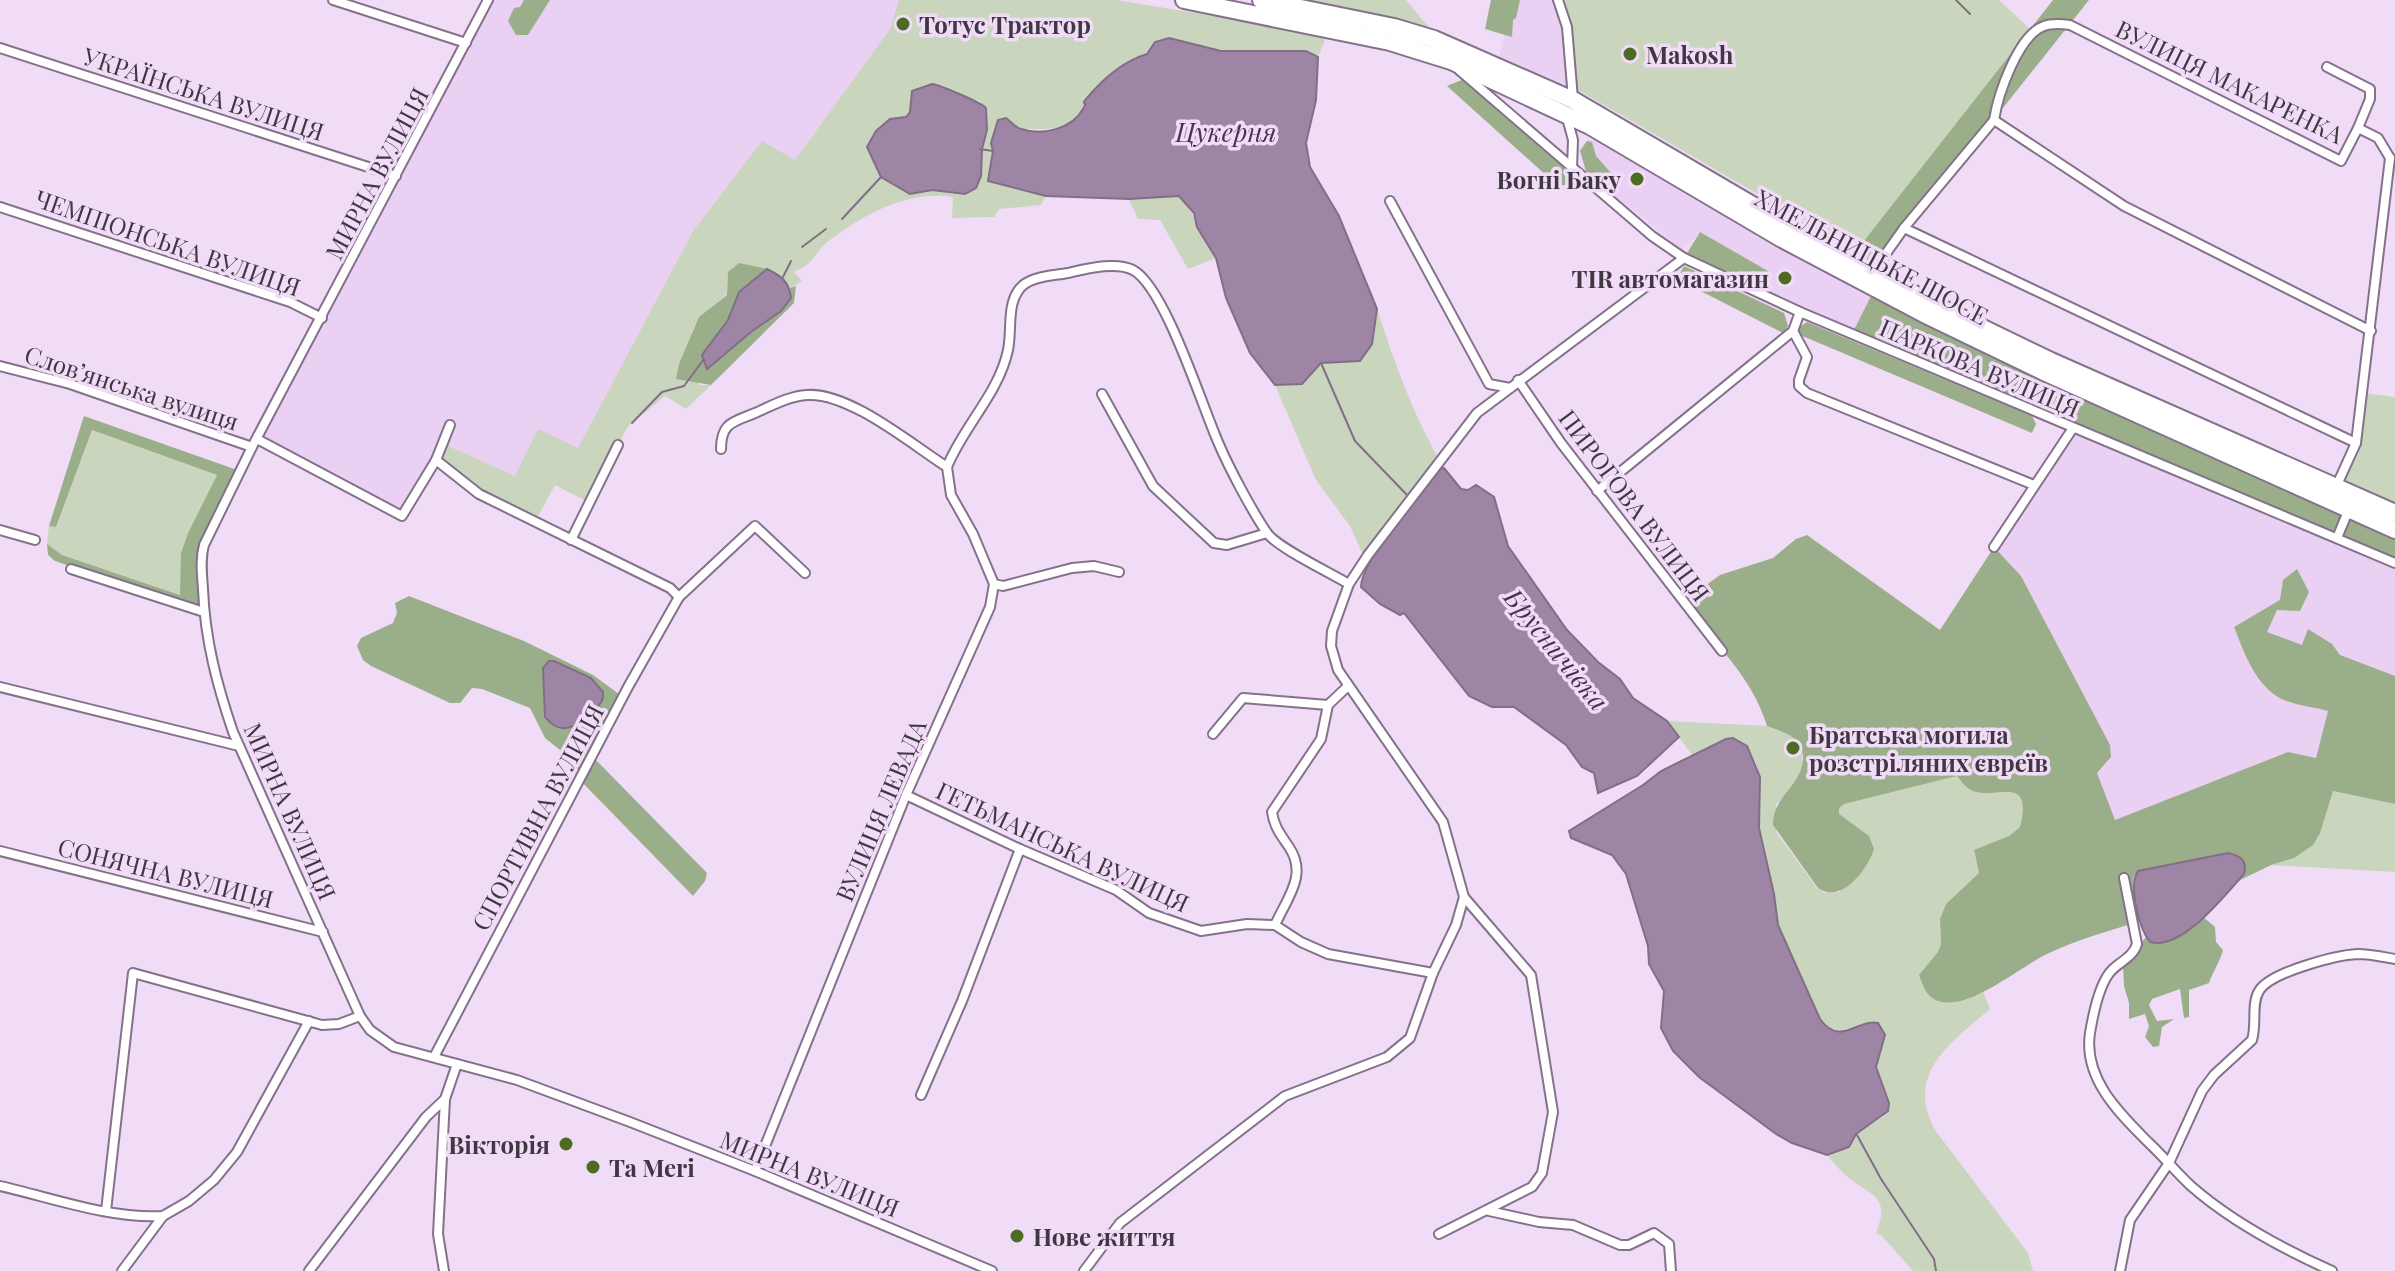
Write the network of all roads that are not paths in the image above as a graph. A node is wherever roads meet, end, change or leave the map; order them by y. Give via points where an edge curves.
1 (333, 0) edge
2 (488, 0) edge
3 (1184, 0) edge
4 (1261, 0) edge
5 (1558, 0) edge
6 (1330, 21) junction
7 (466, 43) junction
8 (0, 48) edge
9 (1451, 61) junction
10 (2327, 67) dead end
11 (1570, 106) junction
12 (1994, 120) junction
13 (2358, 128) junction
14 (2392, 158) edge
15 (1572, 168) junction
16 (396, 176) junction
17 (1390, 201) dead end
18 (0, 207) edge
19 (1904, 228) junction
20 (1684, 258) junction
21 (1873, 272) junction
22 (1800, 312) junction
23 (322, 318) junction
24 (1793, 331) junction
25 (2371, 331) junction
26 (0, 366) edge
27 (1518, 380) junction
28 (1510, 388) junction
29 (1102, 394) dead end
30 (450, 425) dead end
31 (2073, 428) junction
32 (254, 443) junction
33 (2356, 443) junction
34 (618, 445) dead end
35 (721, 449) dead end
36 (436, 460) junction
37 (947, 467) junction
38 (2034, 485) junction
39 (1597, 491) junction
40 (2333, 494) junction
41 (2349, 509) junction
42 (2395, 513) edge
43 (0, 530) edge
44 (2395, 530) edge
45 (1267, 533) junction
46 (2337, 538) junction
47 (35, 540) dead end
48 (571, 540) junction
49 (1994, 547) dead end
50 (2395, 563) edge
51 (71, 569) dead end
52 (1119, 572) dead end
53 (805, 573) dead end
54 (994, 584) junction
55 (1349, 584) junction
56 (679, 597) junction
57 (204, 612) junction
58 (1722, 651) dead end
59 (1348, 686) junction
60 (0, 687) edge
61 (1328, 705) junction
62 (1213, 734) dead end
63 (239, 746) junction
64 (906, 795) junction
65 (1020, 849) junction
66 (0, 851) edge
67 (2124, 878) dead end
68 (1464, 897) junction
69 (1275, 925) junction
70 (323, 932) junction
71 (2395, 959) edge
72 (1433, 973) junction
73 (360, 1016) junction
74 (309, 1021) junction
75 (434, 1057) junction
76 (457, 1064) junction
77 (921, 1095) dead end
78 (445, 1099) junction
79 (2169, 1163) junction
80 (755, 1171) junction
81 (0, 1186) edge
82 (106, 1211) junction
83 (1489, 1211) junction
84 (163, 1216) junction
85 (1439, 1234) dead end
86 (1087, 1268) edge
87 (991, 1270) edge
88 (122, 1271) edge
89 (309, 1271) edge
90 (444, 1271) edge
91 (1099, 1271) edge
92 (1671, 1271) edge
93 (2120, 1271) edge
94 (2332, 1271) edge

1 - 7 street
2 - 7 street, МИРНА ВУЛИЦЯ
3 - 6 highway
4 - 6 highway
5 - 11 street via 1567,27
6 - 9 highway, ХМЕЛЬНИЦЬКЕ ШОСЕ
6 - 11 highway, ХМЕЛЬНИЦЬКЕ ШОСЕ via 1434,39
7 - 16 street, МИРНА ВУЛИЦЯ
8 - 16 street, УКРАЇНСЬКА ВУЛИЦЯ
9 - 11 highway, ХМЕЛЬНИЦЬКЕ ШОСЕ
9 - 15 street, ПАРКОВА ВУЛИЦЯ
10 - 13 street via 2370,89
11 - 15 street
11 - 21 highway, ХМЕЛЬНИЦЬКЕ ШОСЕ
11 - 40 highway, ХМЕЛЬНИЦЬКЕ ШОСЕ via 1782,239 1924,314 2046,373
12 - 13 street, ВУЛИЦЯ МАКАРЕНКА via 2012,61 2036,30 2055,24 2070,25 2341,161
12 - 19 street
12 - 25 street via 2124,206
13 - 14 street, ВУЛИЦЯ МАКАРЕНКА via 2378,138
14 - 25 street
15 - 20 street, ПАРКОВА ВУЛИЦЯ
16 - 23 street, МИРНА ВУЛИЦЯ
17 - 28 street via 1489,384
18 - 23 street, ЧЕМПІОНСЬКА ВУЛИЦЯ via 290,302
19 - 21 street
19 - 33 street
20 - 22 street, ПАРКОВА ВУЛИЦЯ
20 - 27 street
21 - 40 highway, ХМЕЛЬНИЦЬКЕ ШОСЕ
22 - 24 street
22 - 31 street, ПАРКОВА ВУЛИЦЯ
23 - 32 street, МИРНА ВУЛИЦЯ
24 - 38 street via 1807,357 1799,386 1807,393
24 - 39 street
25 - 33 street
26 - 32 street, Словʼянська вулиця
27 - 28 street
27 - 39 street, ПИРОГОВА ВУЛИЦЯ
28 - 55 street via 1477,413
29 - 45 street via 1153,486 1214,543 1227,545
30 - 36 street
31 - 38 street
31 - 46 street, ПАРКОВА ВУЛИЦЯ
32 - 36 street via 402,516
32 - 57 street, МИРНА ВУЛИЦЯ via 202,552
33 - 40 street
34 - 48 street
35 - 37 street via 727,425 804,395 829,395
36 - 48 street via 479,494
37 - 45 street via 997,379 1008,351 1016,293 1023,284 1121,266 1141,277 1167,314 1219,445
37 - 54 street via 951,495
38 - 49 street
39 - 58 street, ПИРОГОВА ВУЛИЦЯ
40 - 41 highway, ХМЕЛЬНИЦЬКЕ ШОСЕ
40 - 42 highway, ХМЕЛЬНИЦЬКЕ ШОСЕ
41 - 44 highway, ХМЕЛЬНИЦЬКЕ ШОСЕ
41 - 46 street
43 - 47 street
45 - 55 street
46 - 50 street, ПАРКОВА ВУЛИЦЯ
48 - 56 street
51 - 57 street
52 - 54 street via 1072,568
53 - 56 street, СПОРТИВНА ВУЛИЦЯ via 755,526
54 - 64 street, ВУЛИЦЯ ЛЕВАДА via 990,607
55 - 59 street via 1331,646
56 - 75 street, СПОРТИВНА ВУЛИЦЯ
57 - 63 street, МИРНА ВУЛИЦЯ via 213,672
59 - 61 street
59 - 68 street via 1443,822
60 - 63 street
61 - 62 street via 1243,698
61 - 69 street via 1321,739 1272,812 1274,826 1298,860 1299,870
63 - 70 street, МИРНА ВУЛИЦЯ
64 - 65 street, ГЕТЬМАНСЬКА ВУЛИЦЯ
64 - 80 street, ВУЛИЦЯ ЛЕВАДА
65 - 69 street, ГЕТЬМАНСЬКА ВУЛИЦЯ via 1116,890 1149,913 1201,931
65 - 77 street
66 - 70 street, СОНЯЧНА ВУЛИЦЯ
67 - 79 street via 2137,944 2106,978 2090,1034 2091,1055 2110,1101
68 - 72 street
68 - 83 street via 1531,975 1553,1112 1542,1173 1532,1187
69 - 72 street via 1328,954
70 - 73 street, МИРНА ВУЛИЦЯ
71 - 79 street via 2337,957 2264,985 2256,998 2252,1040 2208,1083
72 - 86 street via 1410,1038 1387,1057 1285,1096 1120,1223
73 - 74 street via 331,1026
73 - 75 street, МИРНА ВУЛИЦЯ via 387,1044
74 - 82 street via 133,973
74 - 84 street via 237,1152 214,1180
75 - 76 street, МИРНА ВУЛИЦЯ
76 - 78 street
76 - 80 street, МИРНА ВУЛИЦЯ via 517,1080
78 - 89 street
78 - 90 street via 438,1234
79 - 93 street via 2130,1220
79 - 94 street via 2234,1217
80 - 87 street, МИРНА ВУЛИЦЯ
81 - 82 street
82 - 84 street
83 - 85 street
83 - 92 street via 1573,1225 1620,1245 1654,1233 1669,1244
84 - 88 street
86 - 91 street

